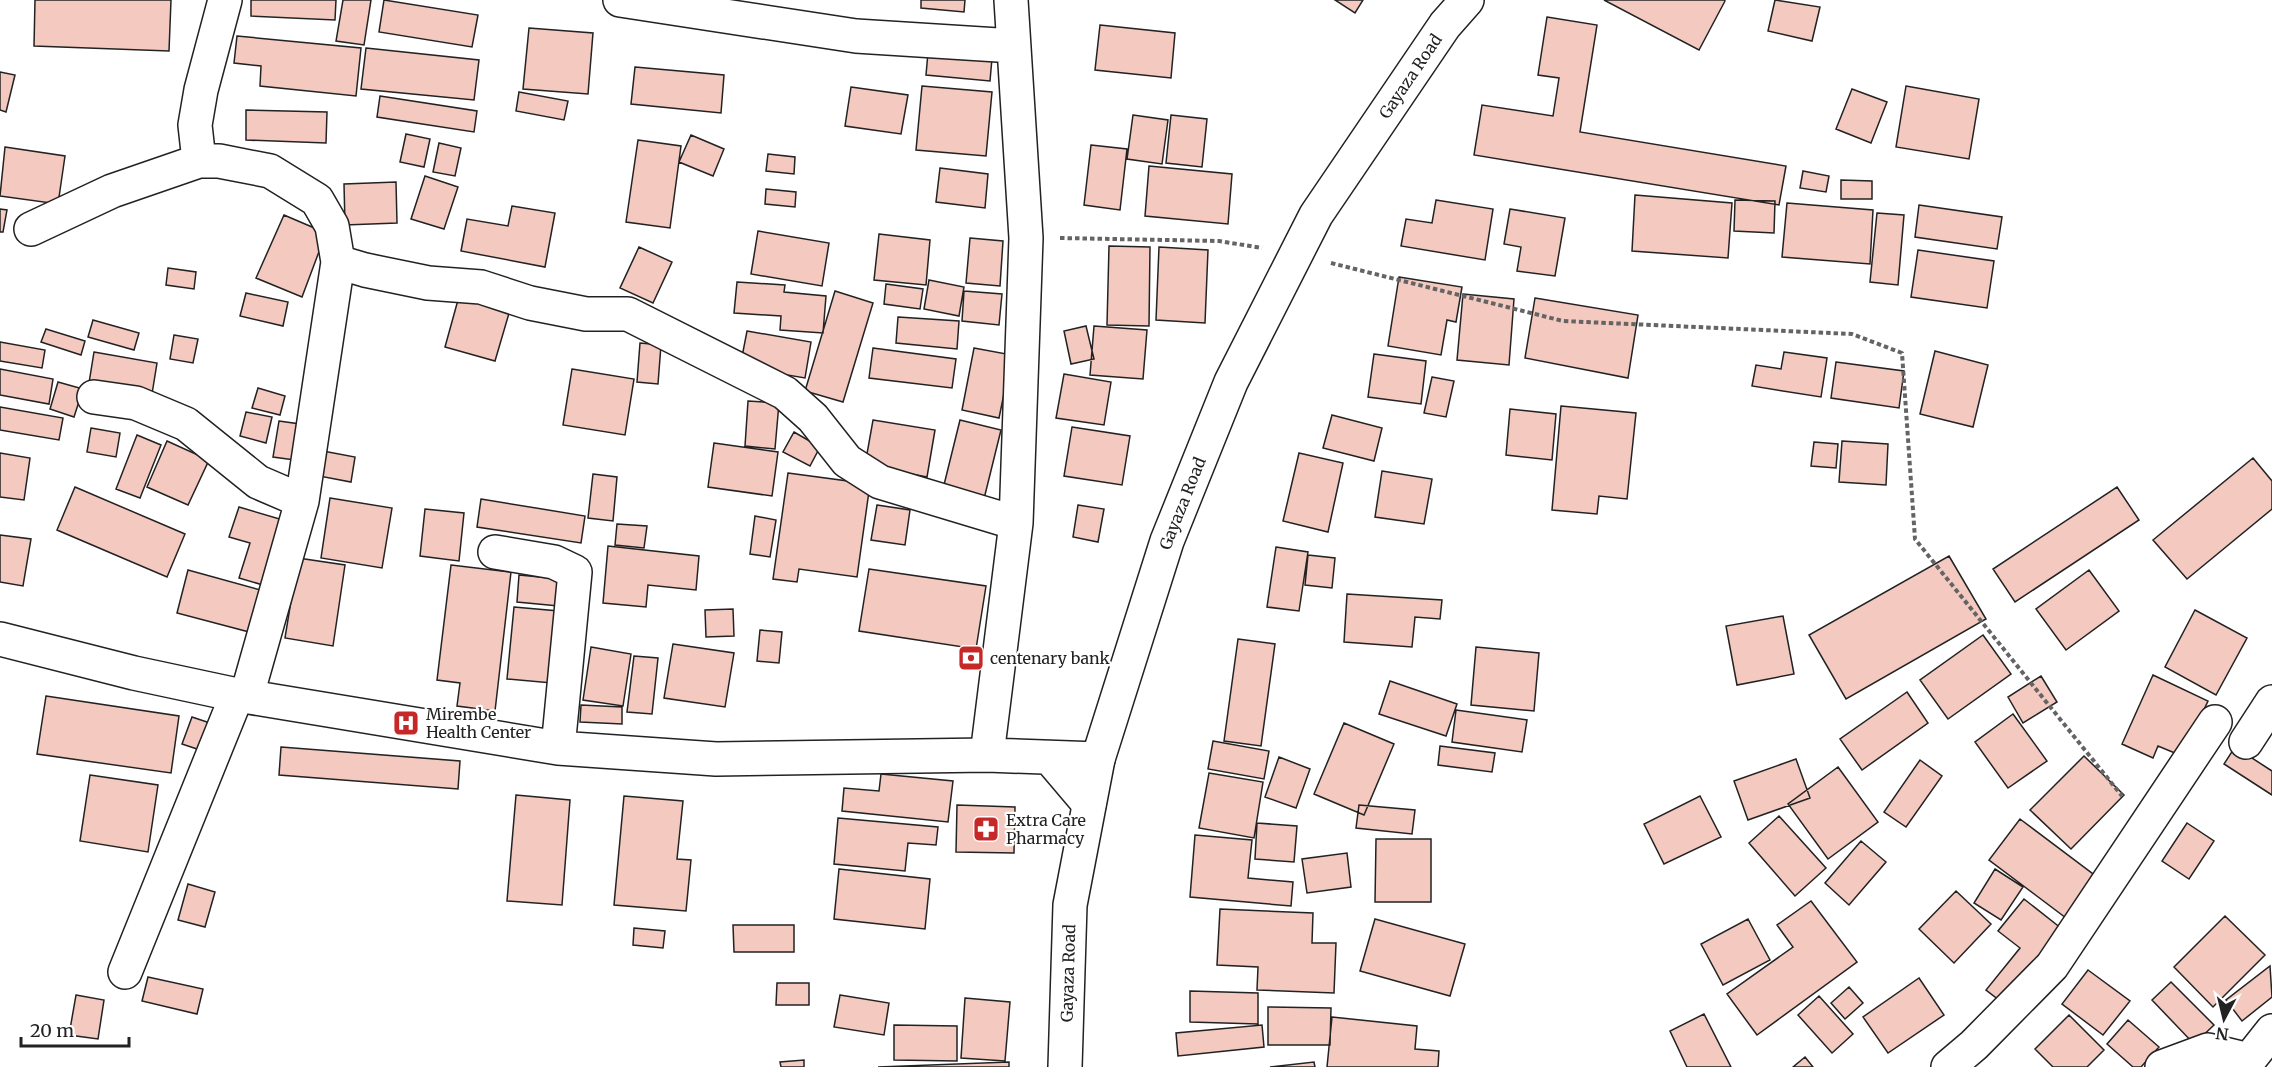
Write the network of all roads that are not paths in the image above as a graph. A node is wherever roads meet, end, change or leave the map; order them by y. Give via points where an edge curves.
1 (225, 0) edge
2 (620, 0) edge
3 (1011, 0) edge
4 (1467, 0) edge
5 (1014, 46) junction
6 (199, 161) junction
7 (31, 229) dead end
8 (338, 262) junction
9 (94, 397) dead end
10 (302, 501) junction
11 (1016, 522) junction
12 (495, 552) dead end
13 (0, 639) edge
14 (242, 695) junction
15 (2272, 702) edge
16 (2215, 722) dead end
17 (2246, 742) dead end
18 (558, 748) junction
19 (987, 755) junction
20 (1050, 758) junction
21 (1098, 759) junction
22 (1089, 804) junction
23 (125, 972) dead end
24 (2272, 1031) edge
25 (1065, 1067) edge
26 (1948, 1067) edge
27 (2162, 1067) edge

1 - 6 street via 195,124
2 - 5 street via 856,36
3 - 5 street
4 - 21 street, Gayaza Road via 1445,25 1316,215 1231,382 1167,541
5 - 11 street via 1026,238
6 - 7 street via 112,191
6 - 8 street via 270,171 317,200 332,226
8 - 10 street
8 - 11 street via 428,283 481,286 530,303 586,314 628,314 785,393 813,418 847,461 880,482
9 - 10 street via 136,403 186,424 258,482
10 - 14 street
11 - 19 street
12 - 18 street via 554,562 574,572
13 - 14 street via 134,674
14 - 18 street
14 - 23 street
15 - 17 street
16 - 26 street via 2052,966
18 - 19 street via 716,759
19 - 20 street
20 - 21 street
20 - 22 street
21 - 22 street, Gayaza Road
22 - 25 street, Gayaza Road via 1070,905
24 - 27 street via 2249,1060 2208,1050

